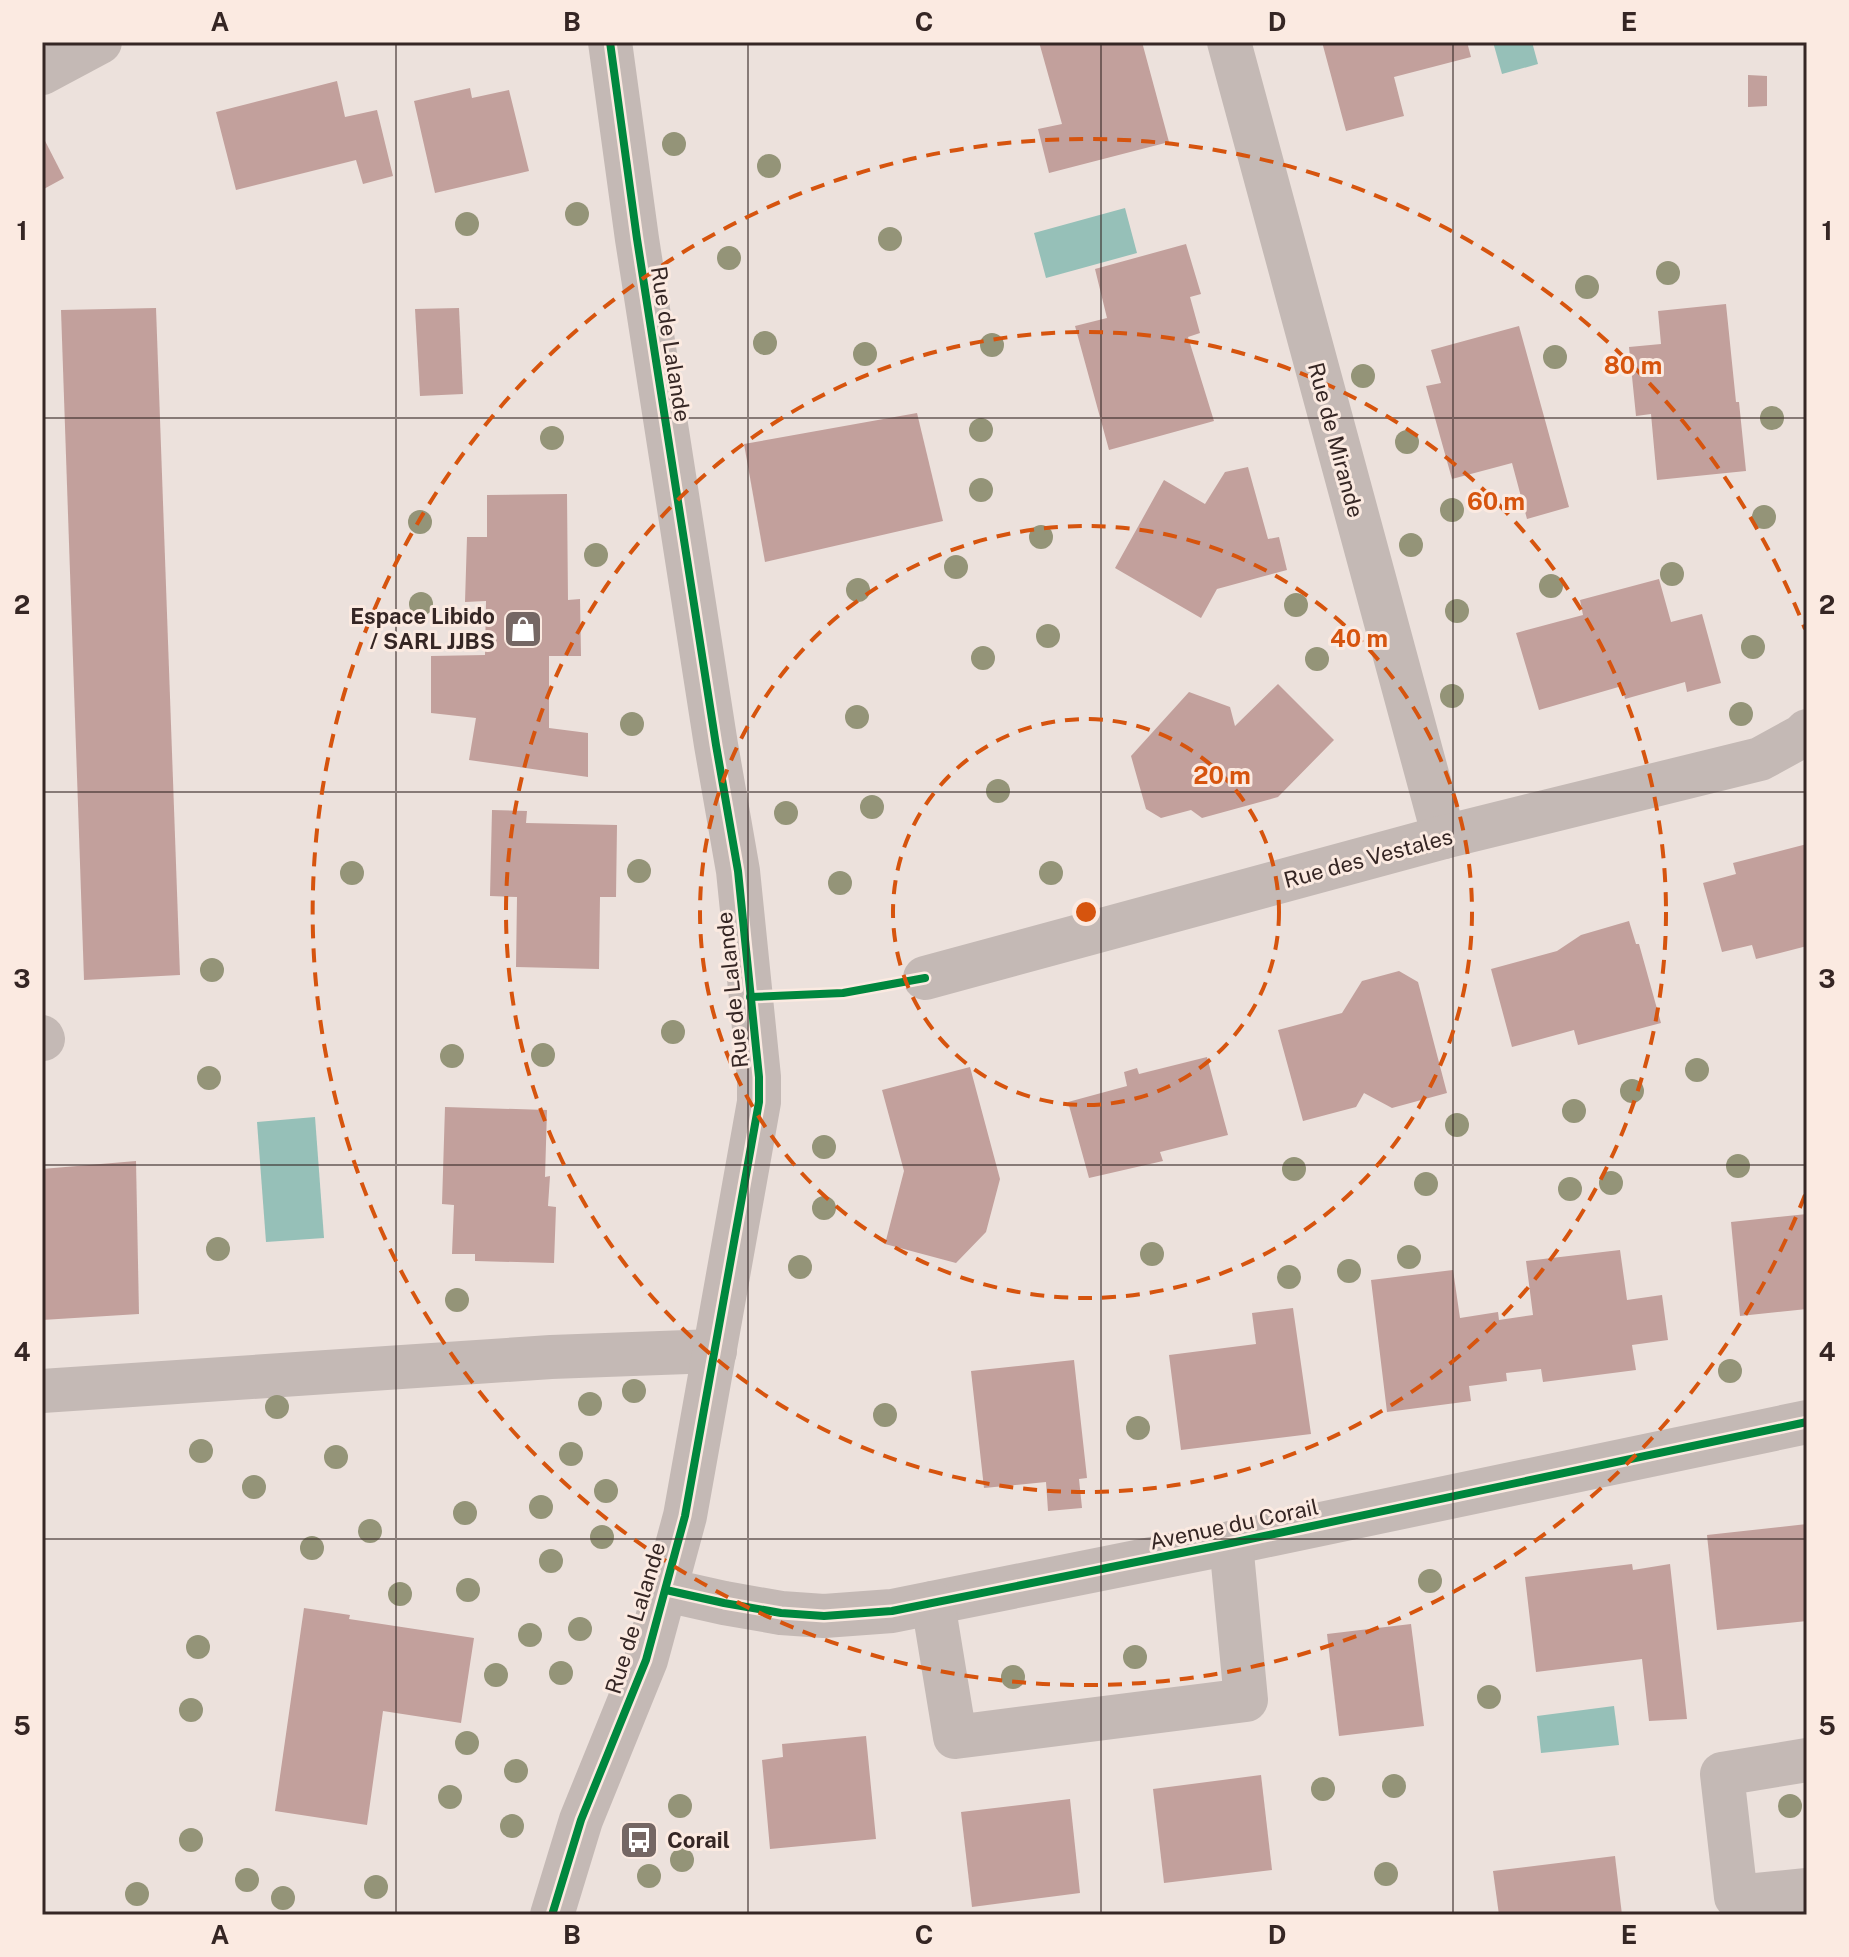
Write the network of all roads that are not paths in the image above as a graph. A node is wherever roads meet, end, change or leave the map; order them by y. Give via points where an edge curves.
1 (100, 42) edge
2 (610, 42) edge
3 (1229, 42) edge
4 (42, 73) edge
5 (1807, 731) edge
6 (1444, 837) junction
7 (925, 978) dead end
8 (715, 1351) junction
9 (42, 1391) edge
10 (1807, 1422) edge
11 (1231, 1543) junction
12 (666, 1590) junction
13 (933, 1603) junction
14 (1807, 1760) edge
15 (1807, 1890) edge
16 (552, 1915) edge

1 - 4 street
2 - 8 street, Rue de Lalande via 738,871 759,1077
3 - 6 street, Rue de Mirande
5 - 6 street, Rue des Vestales via 1760,759
6 - 7 street, Rue des Vestales
8 - 9 street
8 - 12 street, Rue de Lalande
10 - 11 street, Avenue du Corail
11 - 13 street, Avenue du Corail
11 - 13 street, Avenue du Corail via 1246,1700 955,1737
12 - 13 street, Avenue du Corail via 781,1613 824,1616
12 - 16 street, Rue de Lalande via 646,1660 581,1820
14 - 15 street via 1722,1774 1736,1897

